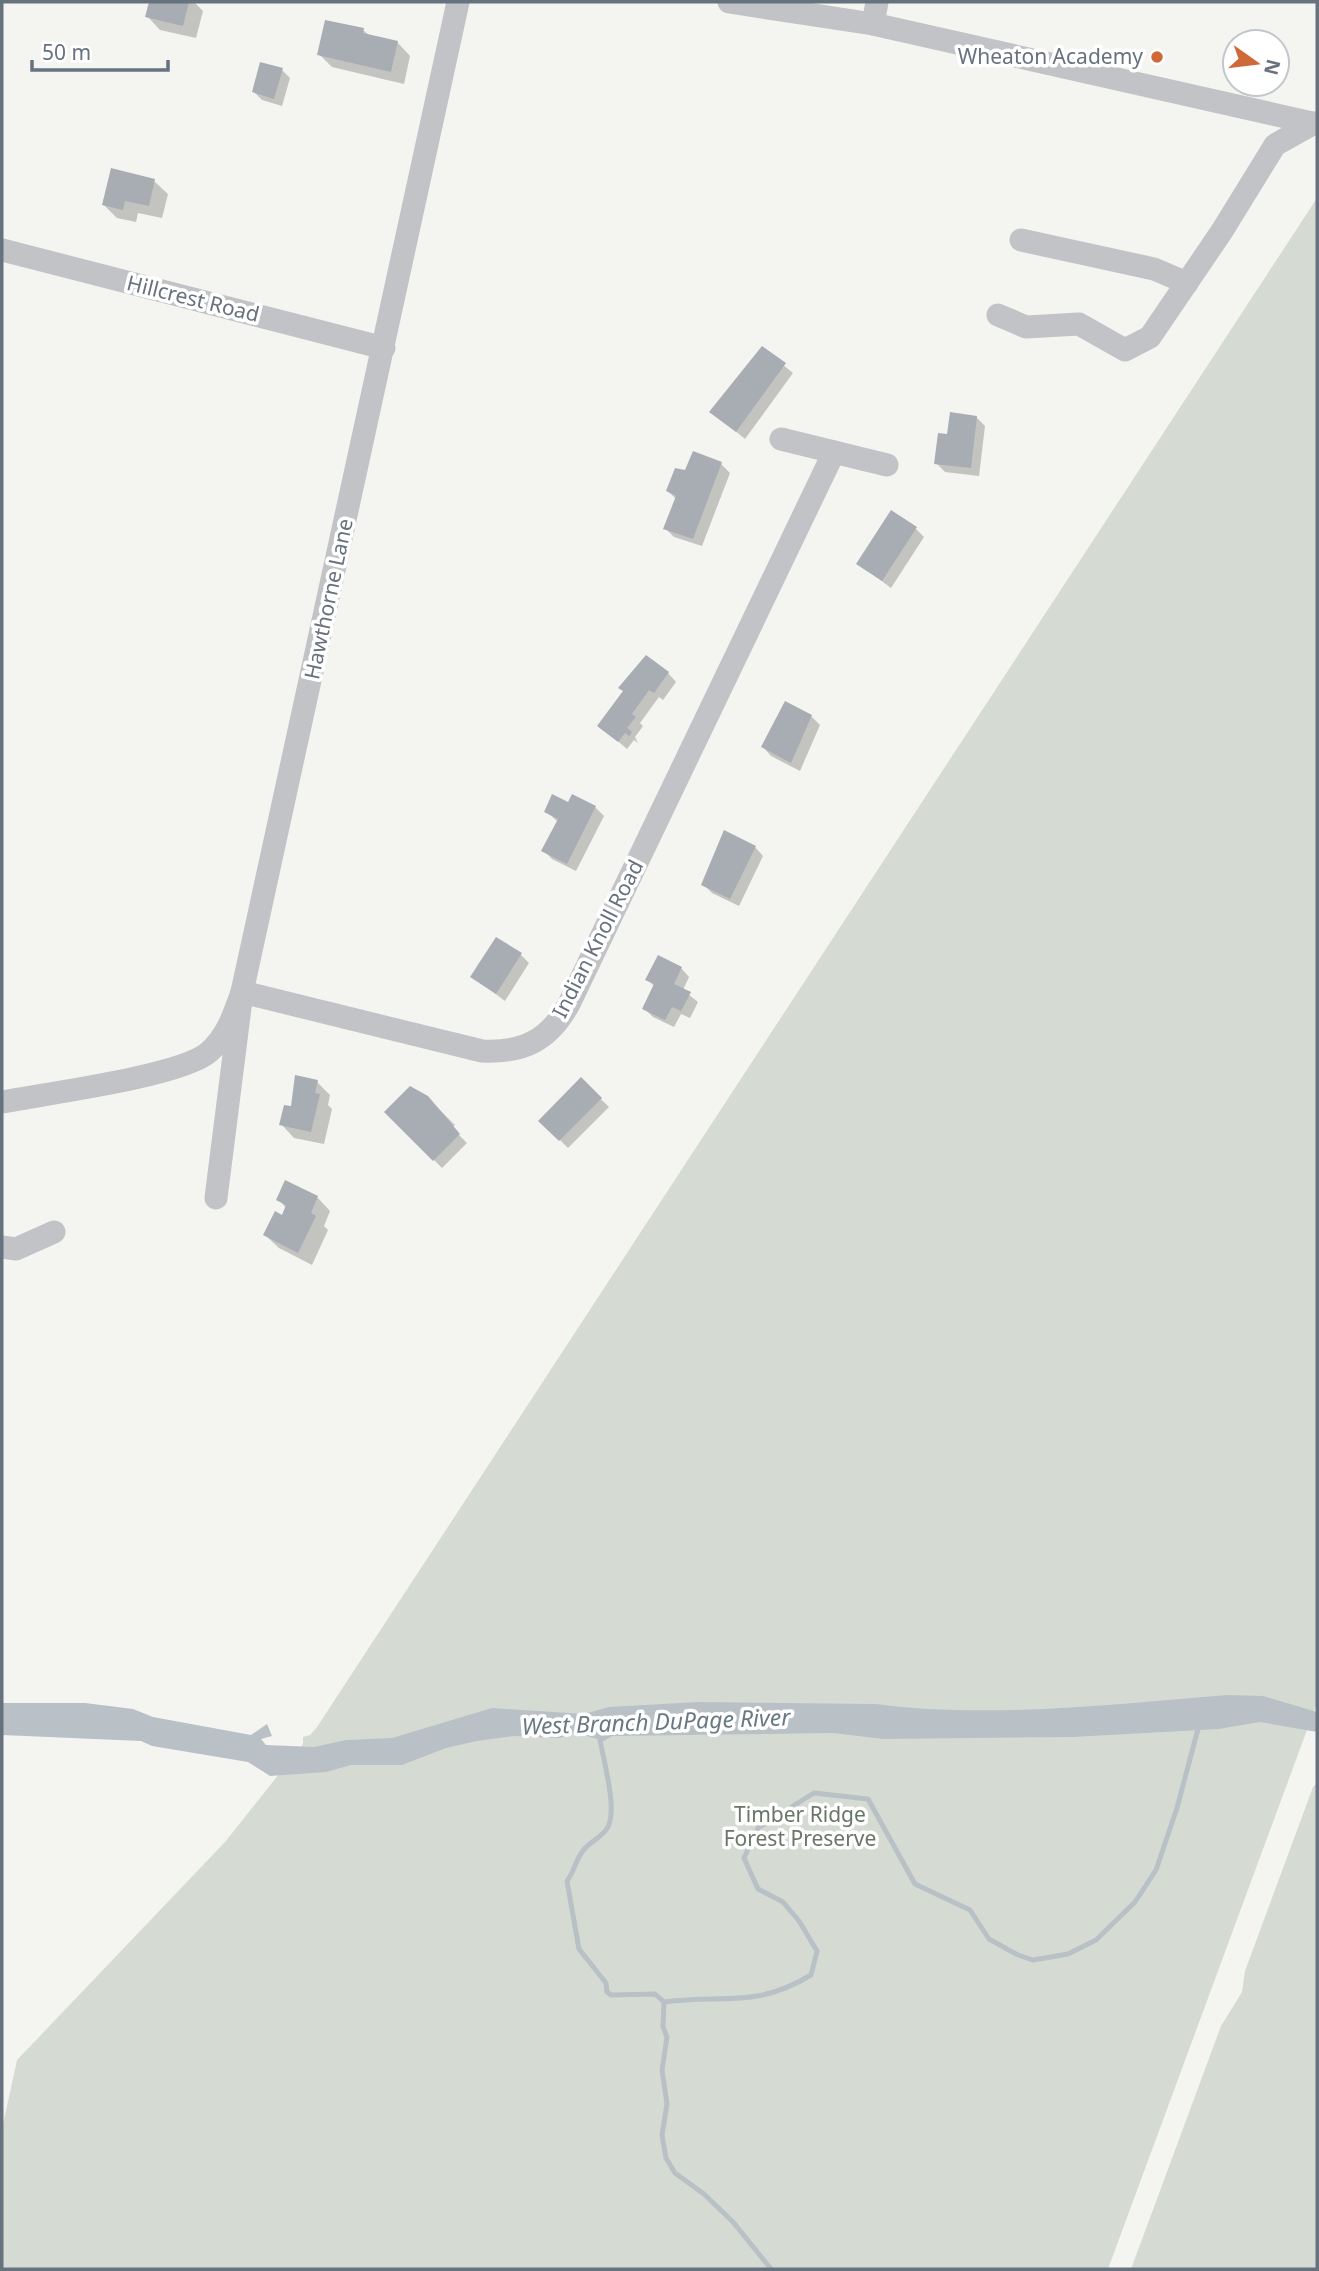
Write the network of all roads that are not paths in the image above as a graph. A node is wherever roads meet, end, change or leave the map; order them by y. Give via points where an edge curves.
1 (458, 2) edge
2 (729, 2) edge
3 (875, 13) edge
4 (1316, 123) edge
5 (1021, 240) dead end
6 (2, 250) edge
7 (1187, 284) junction
8 (998, 315) dead end
9 (384, 348) junction
10 (780, 439) dead end
11 (834, 452) junction
12 (887, 465) dead end
13 (242, 992) junction
14 (2, 1102) edge
15 (216, 1198) dead end
16 (54, 1233) dead end
17 (2, 1247) edge

1 - 9 street, Hawthorne Lane
2 - 3 street
3 - 4 street
4 - 7 street via 1275,145
5 - 7 street via 1154,269
6 - 9 street, Hillcrest Road
7 - 8 street via 1150,337 1125,350 1079,324 1026,327
9 - 13 street, Hawthorne Lane
10 - 11 street
11 - 12 street
11 - 13 street, Indian Knoll Road via 569,1004 540,1041 500,1052 482,1051
13 - 14 street via 228,1030 208,1054 180,1068
13 - 15 street, Hawthorne Lane
16 - 17 street via 16,1249

